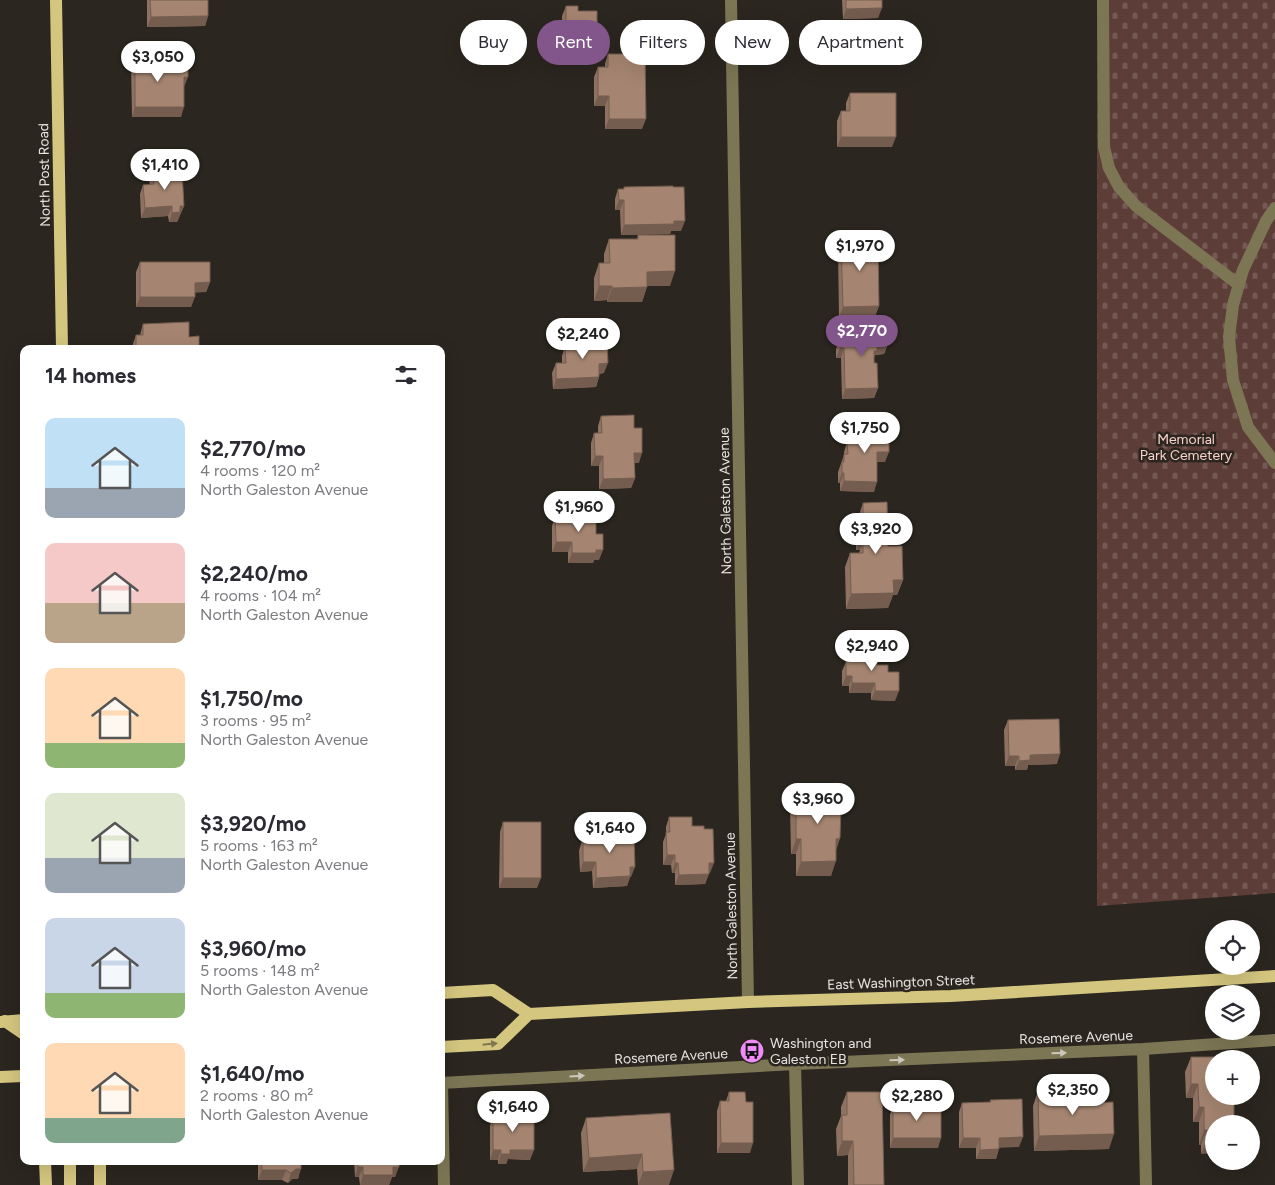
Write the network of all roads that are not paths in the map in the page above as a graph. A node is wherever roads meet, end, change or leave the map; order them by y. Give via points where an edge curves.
1 (56, 0) edge
2 (731, 0) edge
3 (1103, 0) edge
4 (1275, 208) edge
5 (1239, 285) junction
6 (62, 345) edge
7 (1275, 463) edge
8 (1275, 976) edge
9 (445, 993) edge
10 (748, 1002) junction
11 (529, 1014) junction
12 (20, 1020) edge
13 (2, 1022) edge
14 (20, 1032) edge
15 (1275, 1040) edge
16 (445, 1048) edge
17 (1143, 1049) junction
18 (795, 1064) junction
19 (20, 1076) edge
20 (0, 1077) edge
21 (445, 1083) edge
22 (45, 1165) edge
23 (70, 1165) edge
24 (100, 1165) edge
25 (444, 1165) edge
26 (46, 1185) edge
27 (70, 1185) edge
28 (100, 1185) edge
29 (444, 1185) edge
30 (798, 1185) edge
31 (1146, 1185) edge

1 - 6 main road, North Post Road
2 - 10 street, North Galeston Avenue
3 - 5 street via 1104,147 1109,168 1119,187 1136,206
4 - 5 street via 1243,270
5 - 7 street via 1229,337 1233,380 1248,427
8 - 10 main road, East Washington Street via 951,996
9 - 11 main road via 493,990
10 - 11 main road, East Washington Street
16 -> 11 main road via 498,1044
12 - 13 main road
13 - 14 main road
15 - 17 street, Rosemere Avenue
18 -> 17 street, Rosemere Avenue
17 - 31 street, Rosemere Avenue
21 -> 18 street, Rosemere Avenue
18 - 30 street
19 - 20 main road
22 - 26 main road
23 - 27 main road
24 - 28 main road
25 - 29 street

